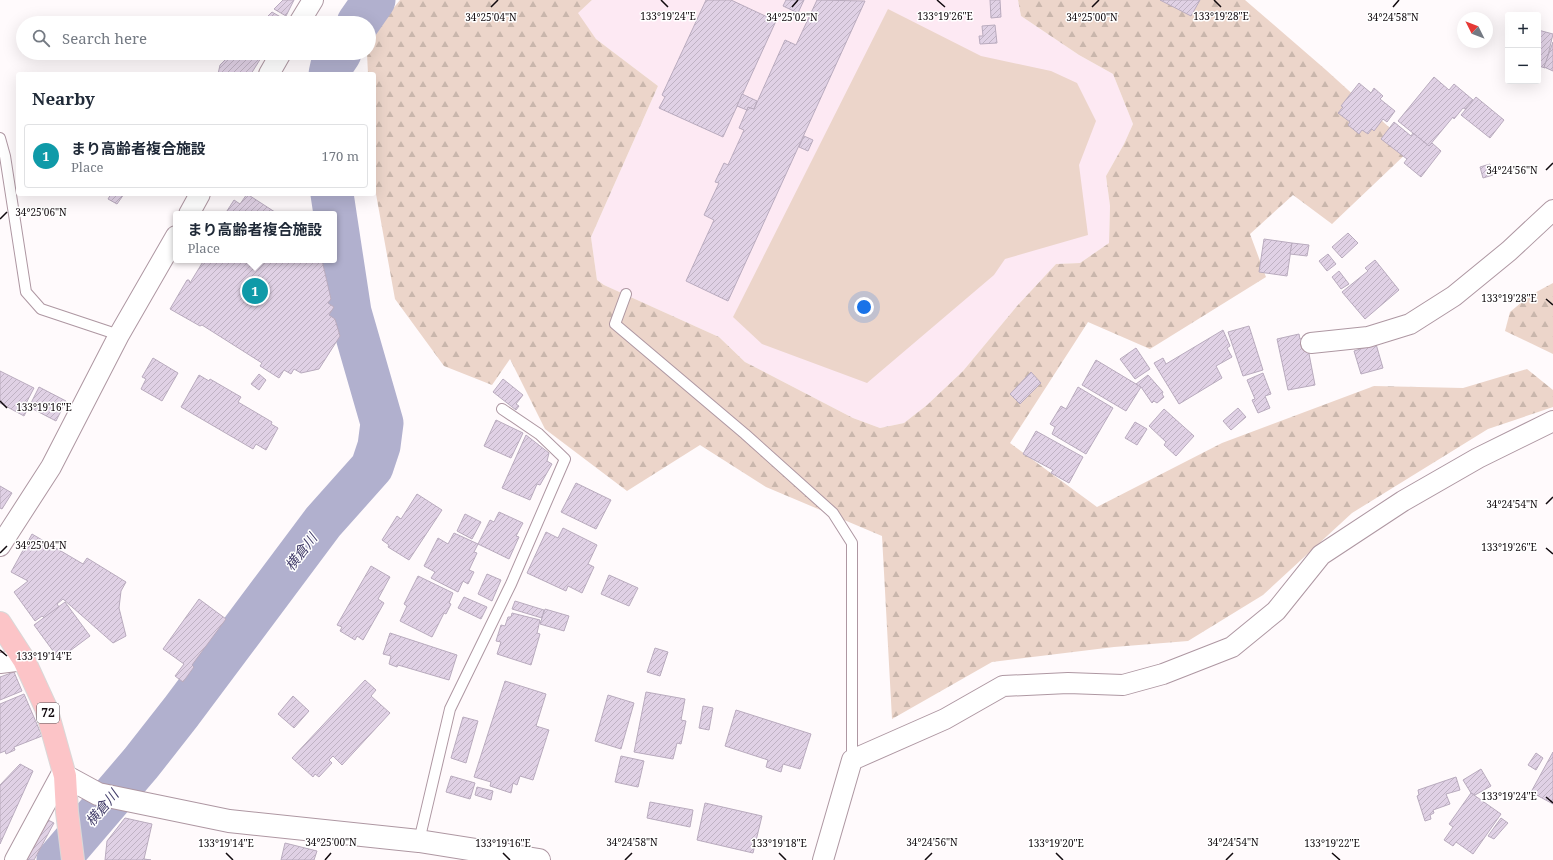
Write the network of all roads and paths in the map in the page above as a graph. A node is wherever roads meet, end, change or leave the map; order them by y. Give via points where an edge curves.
1 (313, 0) edge
2 (303, 16) edge
3 (277, 60) edge
4 (270, 72) edge
5 (0, 138) edge
6 (199, 196) edge
7 (1553, 210) edge
8 (190, 211) edge
9 (173, 241) edge
10 (626, 294) dead end
11 (119, 335) junction
12 (1311, 343) dead end
13 (502, 409) dead end
14 (1553, 421) edge
15 (0, 546) edge
16 (0, 623) edge
17 (24, 660) junction
18 (0, 663) edge
19 (852, 760) junction
20 (65, 776) junction
21 (419, 841) junction
22 (16, 860) edge
23 (73, 860) edge
24 (539, 860) edge
25 (824, 860) edge

1 - 2 street
3 - 4 street
5 - 11 lane via 26,292 41,309
6 - 8 street
7 - 12 street via 1509,251 1460,291 1410,324 1368,337
9 - 11 street
10 - 19 lane via 615,324 745,434 833,513 852,543
11 - 15 street via 51,467
13 - 21 lane via 539,434 565,459 511,584 450,709
14 - 19 street via 1478,458 1403,501 1321,555 1276,611 1232,647 1163,674 1122,685 1068,683 1003,686 945,720
16 - 17 main road, 72
17 - 18 street
17 - 20 main road, 72 via 46,708
19 - 25 street
20 - 21 street via 98,794 229,822
20 - 22 street via 62,773
20 - 23 main road, 72
21 - 24 street

